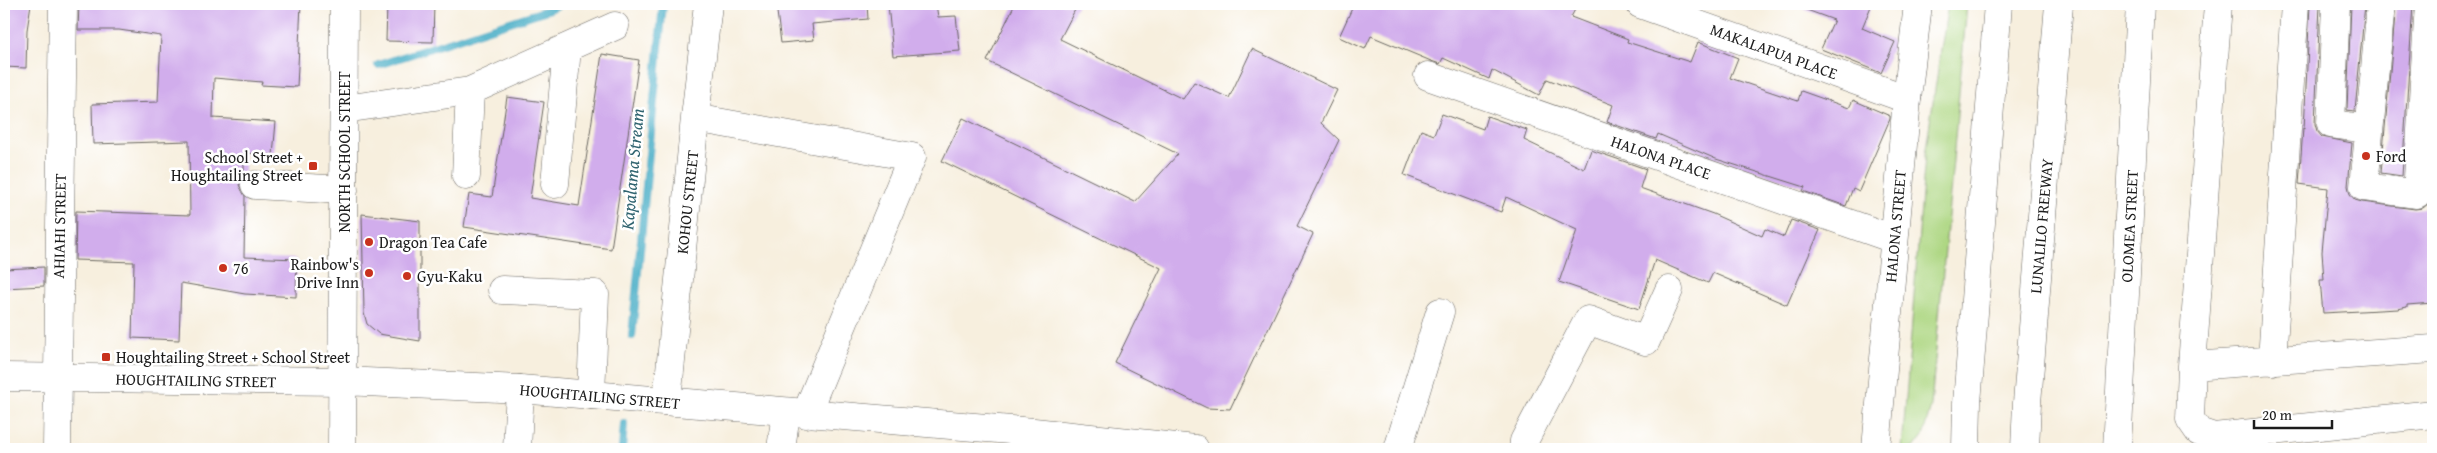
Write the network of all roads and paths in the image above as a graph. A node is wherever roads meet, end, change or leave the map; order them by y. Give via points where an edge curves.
1 (63, 4) edge
2 (344, 4) edge
3 (708, 4) edge
4 (1640, 4) edge
5 (1918, 4) edge
6 (1998, 4) edge
7 (2059, 4) edge
8 (2140, 4) edge
9 (2218, 4) edge
10 (2295, 4) edge
11 (2336, 4) edge
12 (2381, 4) edge
13 (2429, 4) edge
14 (615, 26) dead end
15 (567, 48) junction
16 (1428, 76) dead end
17 (470, 91) junction
18 (1907, 99) junction
19 (344, 109) junction
20 (695, 118) junction
21 (2369, 129) junction
22 (466, 176) dead end
23 (555, 184) dead end
24 (255, 185) dead end
25 (344, 190) junction
26 (1894, 239) junction
27 (502, 290) dead end
28 (1669, 290) dead end
29 (1440, 312) dead end
30 (2433, 349) edge
31 (2272, 361) junction
32 (2192, 366) junction
33 (4, 377) edge
34 (57, 378) junction
35 (343, 381) junction
36 (520, 389) junction
37 (591, 396) junction
38 (667, 402) junction
39 (796, 414) junction
40 (2433, 414) edge
41 (1033, 441) edge
42 (57, 449) edge
43 (342, 449) edge
44 (517, 449) edge
45 (781, 449) edge
46 (1195, 449) edge
47 (1398, 449) edge
48 (1523, 449) edge
49 (1876, 449) edge
50 (1966, 449) edge
51 (2026, 449) edge
52 (2118, 449) edge

1 - 34 main road, AHIAHI STREET
2 - 19 main road, NORTH SCHOOL STREET
3 - 20 main road, KOHOU STREET
4 - 18 main road, MAKALAPUA PLACE
5 - 18 main road, HALONA STREET
6 - 50 main road
7 - 51 main road, LUNALILO FREEWAY
8 - 52 main road, OLOMEA STREET
9 - 32 main road
10 - 31 main road
11 - 21 main road via 2331,124
12 - 21 main road
13 - 21 main road via 2417,194 2364,187
14 - 15 main road
15 - 17 main road
15 - 23 main road
16 - 26 main road, HALONA PLACE
17 - 19 main road
17 - 22 main road
18 - 26 main road, HALONA STREET
19 - 25 main road, NORTH SCHOOL STREET
20 - 38 main road, KOHOU STREET
20 - 39 main road via 912,157
24 - 25 main road
25 - 35 main road, NORTH SCHOOL STREET
26 - 49 main road, HALONA STREET
27 - 37 main road via 595,294
28 - 48 main road via 1646,341 1588,320 1524,441
29 - 47 main road
30 - 31 main road
31 - 32 main road
32 - 40 main road via 2190,419 2199,432 2214,437
33 - 34 main road, HOUGHTAILING STREET
34 - 35 main road, HOUGHTAILING STREET
34 - 42 main road, AHIAHI STREET
35 - 36 main road, HOUGHTAILING STREET
35 - 43 main road, NORTH SCHOOL STREET
36 - 37 main road, HOUGHTAILING STREET
36 - 44 main road
37 - 38 main road, HOUGHTAILING STREET
38 - 39 main road, HOUGHTAILING STREET
39 - 41 main road, HOUGHTAILING STREET
39 - 45 main road
41 - 46 main road, HOUGHTAILING STREET

